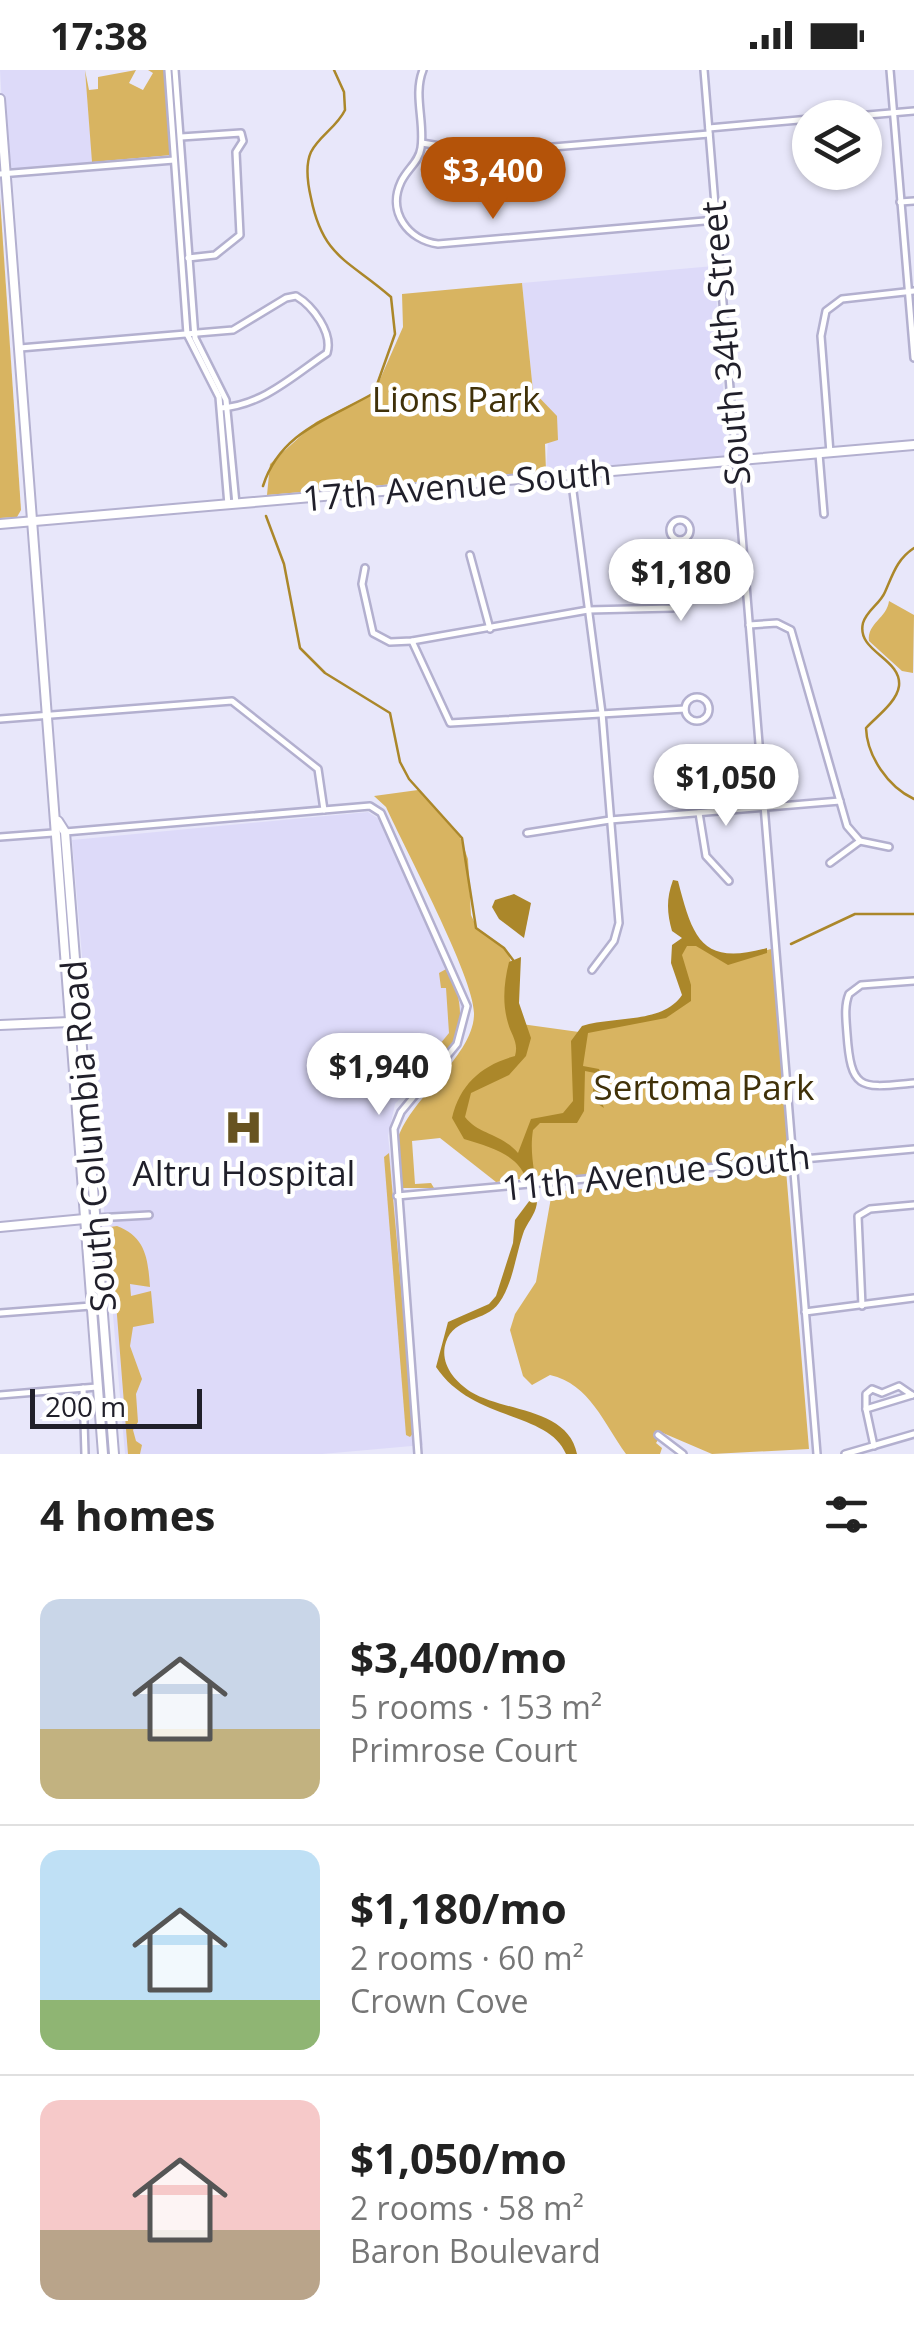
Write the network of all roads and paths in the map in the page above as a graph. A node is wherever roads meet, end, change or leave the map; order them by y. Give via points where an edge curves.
1 (171, 70) edge
2 (704, 70) edge
3 (890, 70) edge
4 (421, 71) edge
5 (0, 99) edge
6 (914, 111) edge
7 (893, 112) junction
8 (882, 113) edge
9 (792, 121) edge
10 (709, 131) junction
11 (177, 138) junction
12 (422, 143) junction
13 (179, 160) junction
14 (2, 177) edge
15 (914, 201) edge
16 (900, 202) junction
17 (716, 220) junction
18 (187, 258) junction
19 (911, 291) edge
20 (191, 333) junction
21 (20, 348) junction
22 (914, 358) edge
23 (224, 408) junction
24 (914, 445) edge
25 (830, 452) junction
26 (819, 454) junction
27 (736, 461) junction
28 (571, 476) junction
29 (232, 504) junction
30 (824, 514) dead end
31 (34, 522) junction
32 (0, 524) edge
33 (680, 540) junction
34 (470, 554) dead end
35 (366, 568) dead end
36 (588, 610) junction
37 (749, 625) junction
38 (490, 628) junction
39 (412, 641) junction
40 (686, 709) junction
41 (602, 713) junction
42 (48, 715) junction
43 (0, 719) edge
44 (840, 802) junction
45 (764, 808) junction
46 (324, 810) junction
47 (700, 814) junction
48 (610, 820) junction
49 (58, 821) junction
50 (65, 832) junction
51 (526, 833) dead end
52 (53, 834) junction
53 (0, 837) edge
54 (860, 840) junction
55 (889, 847) dead end
56 (66, 862) junction
57 (830, 863) dead end
58 (730, 880) dead end
59 (592, 970) dead end
60 (914, 981) edge
61 (80, 1021) junction
62 (68, 1022) junction
63 (0, 1025) edge
64 (914, 1083) edge
65 (914, 1149) edge
66 (794, 1160) junction
67 (397, 1196) junction
68 (914, 1205) edge
69 (148, 1215) dead end
70 (95, 1218) junction
71 (84, 1220) junction
72 (0, 1227) edge
73 (914, 1298) edge
74 (90, 1306) junction
75 (862, 1306) junction
76 (805, 1312) junction
77 (0, 1313) edge
78 (97, 1387) junction
79 (83, 1388) junction
80 (912, 1394) edge
81 (0, 1395) edge
82 (866, 1409) junction
83 (111, 1411) junction
84 (914, 1434) edge
85 (658, 1435) dead end
86 (874, 1446) junction
87 (85, 1454) edge
88 (103, 1454) edge
89 (114, 1454) edge
90 (418, 1454) edge
91 (682, 1454) edge
92 (817, 1454) edge
93 (845, 1454) edge

1 - 11 street
2 - 10 street, South 34th Street
3 - 7 street
4 - 12 street
5 - 14 main road, South Columbia Road
6 - 7 street
7 - 8 street
7 - 16 street
9 - 10 street
10 - 12 street via 482,153
10 - 17 street, South 34th Street
11 - 13 street
11 - 18 street via 231,132 241,133 243,141 236,152 240,235 215,255
12 - 17 street via 401,182 398,203 403,226 428,243
13 - 14 street
13 - 18 street
14 - 21 main road, South Columbia Road
15 - 16 street
16 - 19 street
17 - 27 street, South 34th Street
18 - 20 street
19 - 22 street
19 - 25 street via 842,298 826,312 821,336
20 - 21 street
20 - 23 street via 195,356
20 - 23 street via 242,328 296,296 328,334 328,352 261,398
21 - 31 main road, South Columbia Road
23 - 29 street
24 - 25 main road, 17th Avenue South
25 - 26 main road, 17th Avenue South
26 - 27 main road, 17th Avenue South
26 - 30 street
27 - 28 main road, 17th Avenue South
27 - 37 street, South 34th Street
28 - 29 main road, 17th Avenue South
28 - 36 street
29 - 31 main road, 17th Avenue South
31 - 32 main road, 17th Avenue South
31 - 42 main road, South Columbia Road
33 - 33 street via 690,530 680,519 670,530
33 - 36 street via 679,606
34 - 38 street
35 - 39 street via 362,584 373,632 390,642
36 - 38 street
36 - 41 street
37 - 44 street via 782,623 794,635
37 - 45 street, South 34th Street
38 - 39 street
39 - 41 street via 450,723
40 - 40 street via 695,720 709,709 698,697
40 - 41 street
41 - 48 street
42 - 43 street
42 - 46 street via 232,701 318,769
42 - 49 main road, South Columbia Road
44 - 45 street
44 - 54 street
45 - 47 street
45 - 66 street, South 34th Street
46 - 50 street
46 - 67 street via 370,806 381,813 467,1006 457,1044 395,1124
47 - 48 street
47 - 58 street via 706,856
48 - 51 street
48 - 59 street via 620,923
49 - 50 main road, South Columbia Road
49 - 52 main road, South Columbia Road
50 - 56 main road, South Columbia Road
52 - 53 street
52 - 56 main road
52 - 62 main road, South Columbia Road
54 - 55 street
54 - 57 street
56 - 61 main road, South Columbia Road
60 - 64 street via 862,985 846,1007 850,1069 857,1081 872,1087
61 - 62 main road
61 - 70 main road, South Columbia Road
62 - 63 main road
62 - 71 main road, South Columbia Road
65 - 66 street, 11th Avenue South
66 - 67 street, 11th Avenue South
66 - 76 street, South 34th Street
67 - 90 street
68 - 75 street via 870,1208 855,1221
69 - 70 street
70 - 71 main road
70 - 83 main road, South Columbia Road
71 - 72 main road
71 - 74 main road, South Columbia Road
73 - 75 street
74 - 77 street
74 - 78 main road, South Columbia Road
75 - 76 street
76 - 92 street, South 34th Street
78 - 79 street
78 - 83 main road
78 - 88 main road, South Columbia Road
79 - 81 street
79 - 87 street
80 - 82 street
80 - 82 street via 899,1386 882,1393 872,1389
82 - 86 street
83 - 89 main road, South Columbia Road
84 - 86 street
85 - 91 street
86 - 93 street

